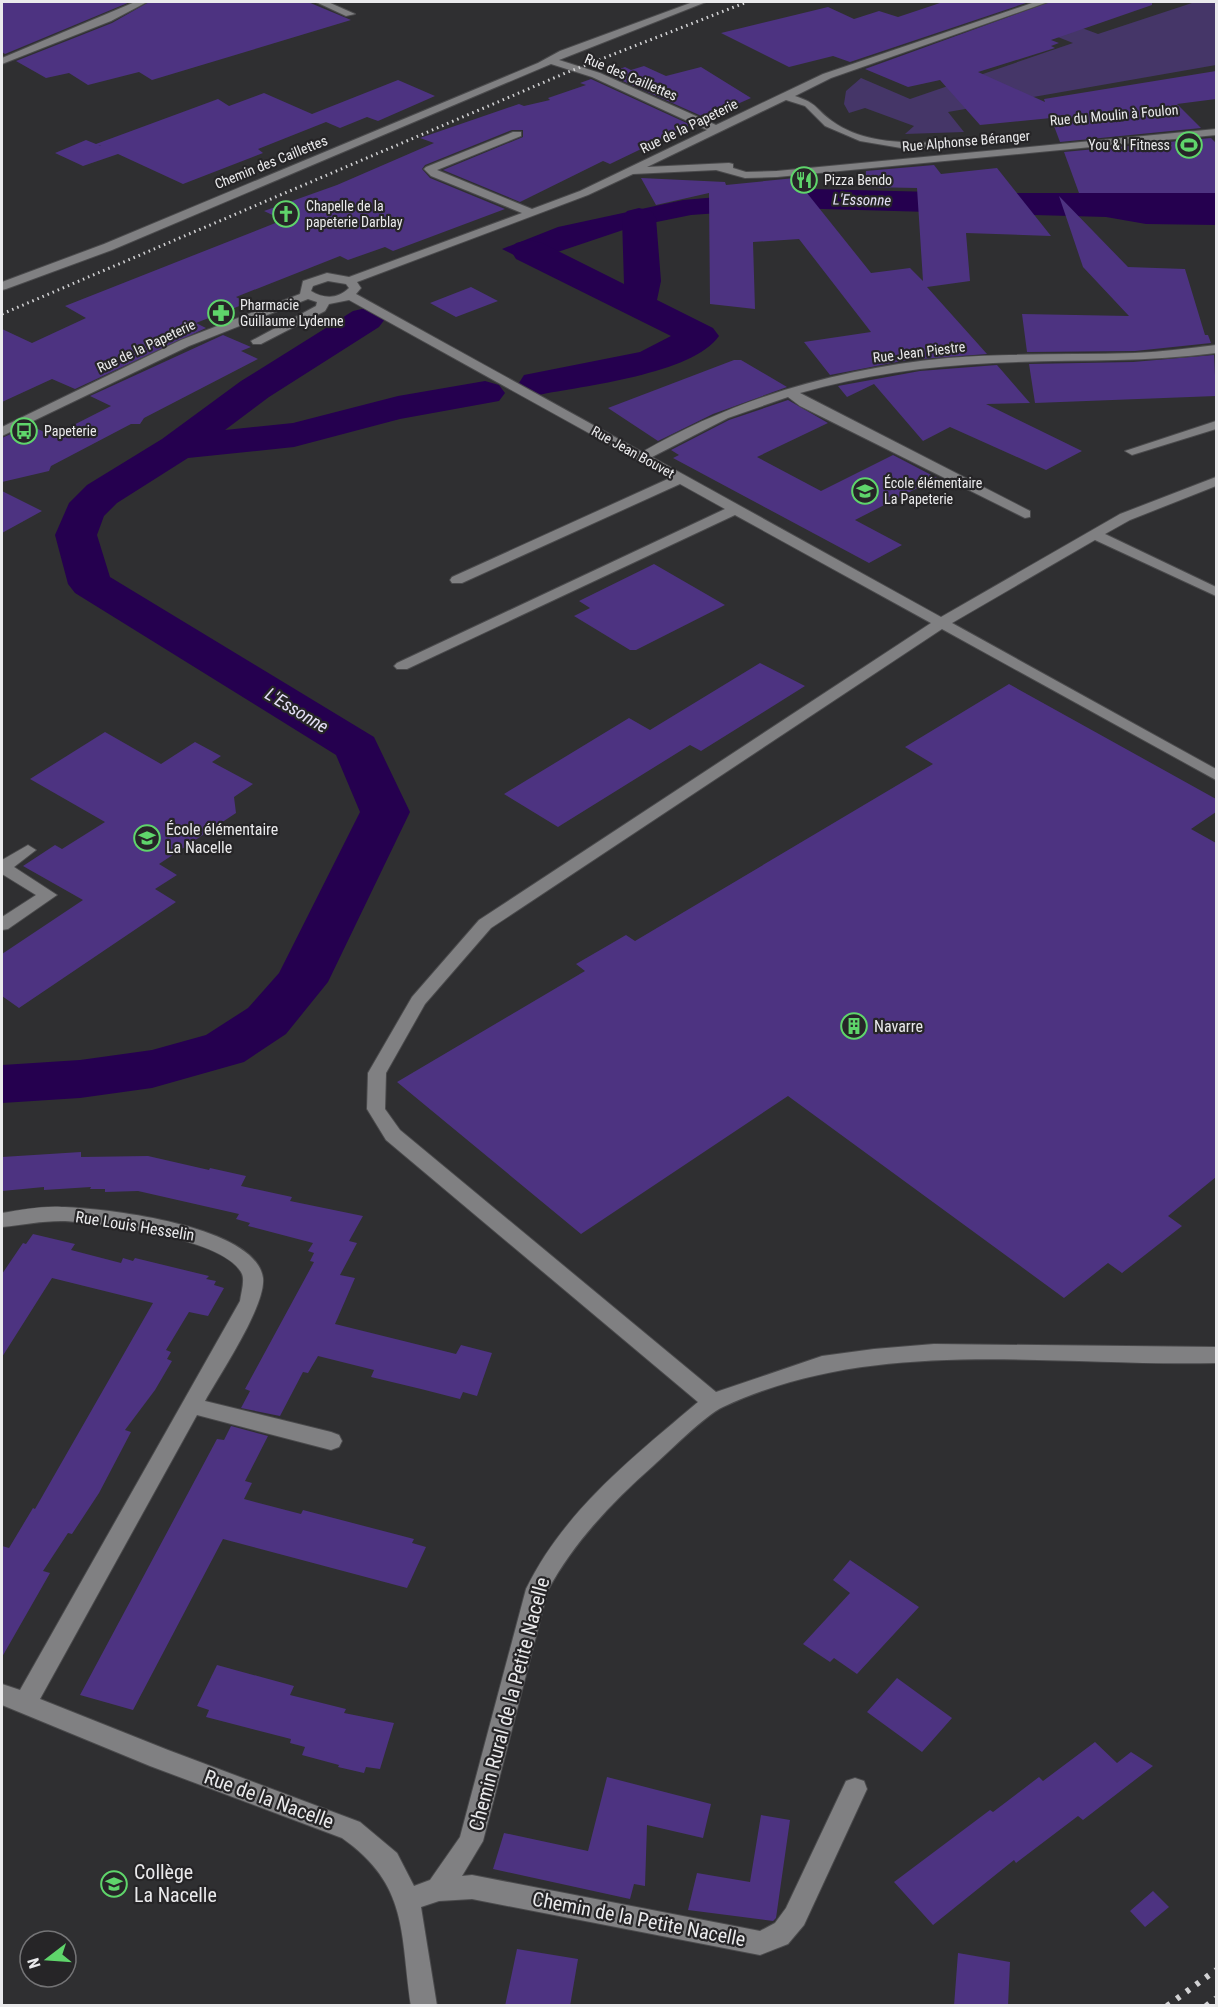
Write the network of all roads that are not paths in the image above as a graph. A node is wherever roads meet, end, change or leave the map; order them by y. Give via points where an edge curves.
1 (142, 2) edge
2 (321, 2) edge
3 (701, 2) edge
4 (1043, 2) edge
5 (350, 14) dead end
6 (2, 61) edge
7 (552, 61) junction
8 (785, 96) junction
9 (1214, 126) edge
10 (715, 129) junction
11 (517, 134) dead end
12 (907, 146) junction
13 (718, 167) junction
14 (632, 171) junction
15 (532, 213) junction
16 (350, 281) junction
17 (2, 286) edge
18 (308, 295) junction
19 (349, 295) junction
20 (324, 300) junction
21 (257, 341) dead end
22 (1216, 349) edge
23 (791, 393) junction
24 (1216, 425) edge
25 (2, 432) edge
26 (1132, 451) dead end
27 (642, 457) junction
28 (681, 478) junction
29 (1216, 481) edge
30 (736, 509) junction
31 (1025, 514) dead end
32 (1095, 535) junction
33 (457, 580) dead end
34 (1216, 592) edge
35 (943, 622) junction
36 (402, 666) dead end
37 (1216, 775) edge
38 (28, 850) dead end
39 (2, 925) edge
40 (2, 1220) edge
41 (1216, 1355) edge
42 (712, 1402) junction
43 (193, 1406) junction
44 (332, 1442) dead end
45 (2, 1694) edge
46 (25, 1704) junction
47 (855, 1789) dead end
48 (439, 1889) junction
49 (407, 1900) junction
50 (424, 2006) edge

1 - 6 street
2 - 5 street
3 - 7 street, Rue des Caillettes via 564,53
4 - 8 street, Rue de la Papeterie via 827,76
7 - 10 street, Rue des Caillettes via 596,75
7 - 17 street, Chemin des Caillettes via 108,247
8 - 10 street, Rue de la Papeterie
8 - 12 street, Rue du Moulin à Foulon via 809,104 829,124 849,134
9 - 12 street, Rue du Moulin à Foulon
9 - 13 street, Rue Alphonse Béranger via 760,175
10 - 14 street, Rue de la Papeterie
11 - 15 street via 430,169
12 - 13 street via 876,153
13 - 14 street
14 - 15 street, Rue de la Papeterie
15 - 16 street, Rue de la Papeterie
16 - 18 street via 336,277 319,279 304,288
16 - 19 street via 355,288
18 - 20 street
18 - 25 street, Rue de la Papeterie via 185,343
19 - 20 street
19 - 27 street, Rue Jean Bouvet
20 - 21 street via 321,308
22 - 23 street, Rue Jean Piestre via 1179,354 954,362 849,377
23 - 27 street, Rue Jean Piestre via 725,414 670,438
23 - 31 street
24 - 26 street
27 - 28 street, Rue Jean Bouvet
28 - 30 street, Rue Jean Bouvet
28 - 33 street
29 - 32 street via 1125,517
30 - 35 street, Rue Jean Bouvet
30 - 36 street
32 - 34 street
32 - 35 street
35 - 37 street, Rue Jean Bouvet
35 - 42 street via 484,924 418,1001 377,1072 376,1109 393,1135
38 - 39 street via 2,867 48,895
40 - 43 street, Rue Louis Hesselin via 60,1214 142,1225 192,1234 238,1256 250,1269 250,1301
41 - 42 street via 933,1352 874,1356 822,1364
42 - 48 street, Chemin Rural de la Petite Nacelle via 629,1475 549,1563 537,1590 471,1841
43 - 44 street
43 - 46 street, Rue Louis Hesselin
45 - 46 street, Rue de la Nacelle
46 - 49 street, Rue de la Nacelle via 351,1830 374,1845 393,1868
47 - 48 street, Chemin de la Petite Nacelle via 794,1918 771,1941 760,1943 472,1887
48 - 49 street
49 - 50 street, Rue de la Nacelle

